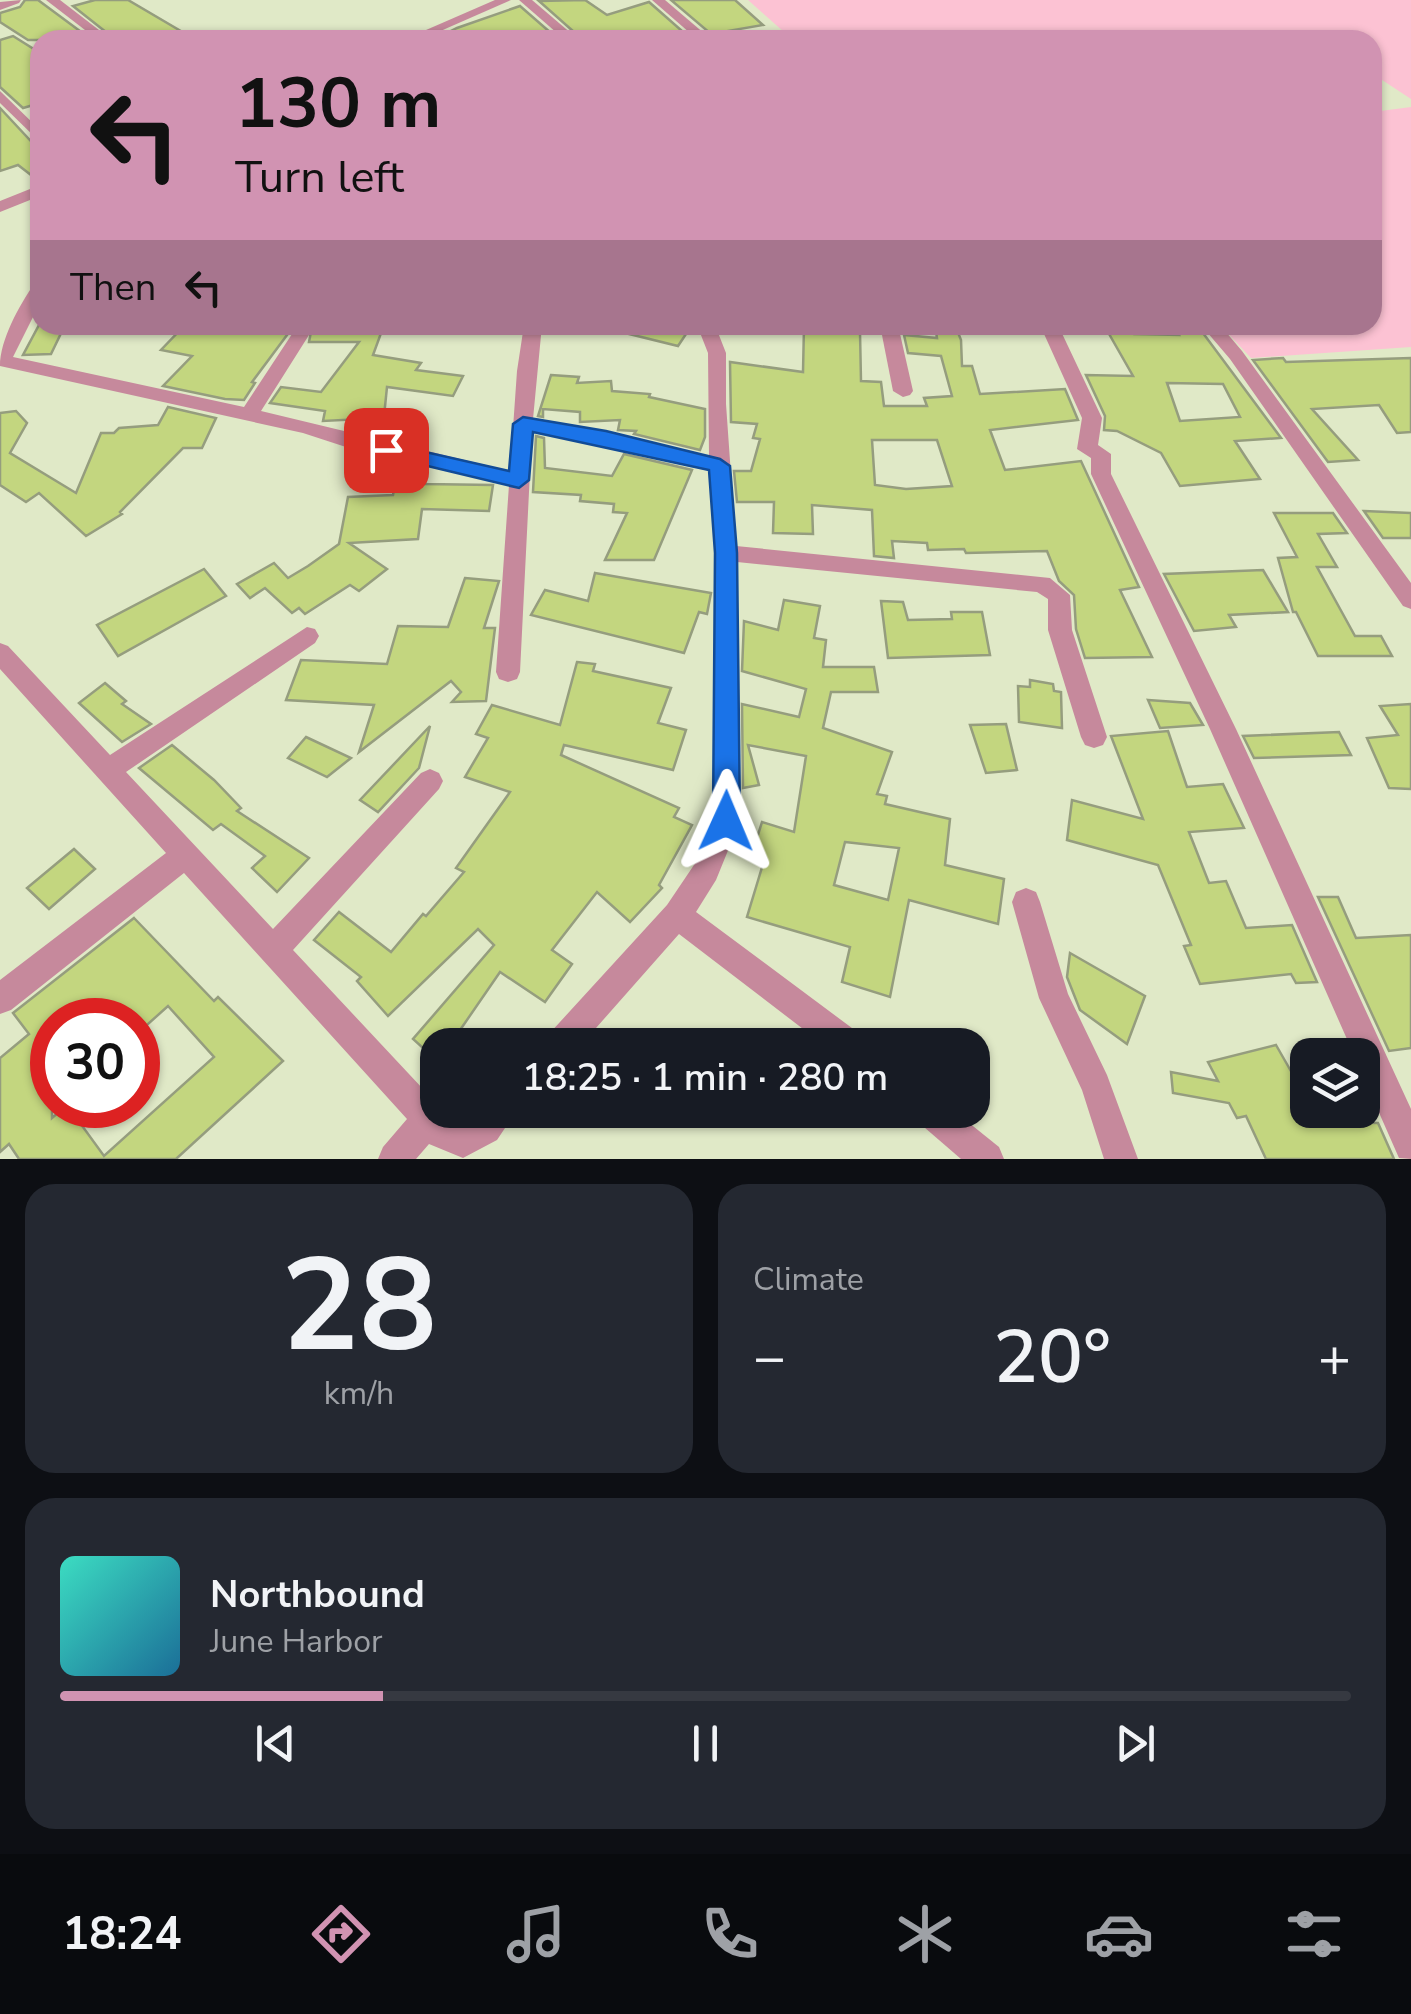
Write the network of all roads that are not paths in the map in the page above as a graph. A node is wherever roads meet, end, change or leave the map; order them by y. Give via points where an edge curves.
1 (15, 0) edge
2 (52, 0) edge
3 (506, 0) edge
4 (525, 0) edge
5 (658, 0) edge
6 (0, 6) edge
7 (92, 30) edge
8 (436, 30) edge
9 (561, 30) edge
10 (694, 30) edge
11 (0, 94) edge
12 (30, 127) edge
13 (30, 194) edge
14 (0, 207) edge
15 (30, 302) edge
16 (299, 335) edge
17 (533, 335) edge
18 (710, 335) edge
19 (892, 335) edge
20 (1054, 335) edge
21 (1219, 335) edge
22 (3, 366) edge
23 (903, 390) dead end
24 (249, 414) junction
25 (523, 424) junction
26 (720, 466) junction
27 (519, 480) junction
28 (726, 553) junction
29 (1411, 600) edge
30 (307, 636) dead end
31 (0, 653) edge
32 (508, 672) dead end
33 (1094, 737) dead end
34 (110, 768) junction
35 (430, 782) dead end
36 (187, 854) junction
37 (1026, 902) dead end
38 (677, 915) junction
39 (274, 950) junction
40 (0, 1000) edge
41 (575, 1028) edge
42 (827, 1028) edge
43 (420, 1112) edge
44 (420, 1128) edge
45 (436, 1128) edge
46 (485, 1128) edge
47 (950, 1128) edge
48 (1411, 1146) edge
49 (395, 1159) edge
50 (987, 1159) edge
51 (1121, 1159) edge

1 - 6 street
2 - 7 street
3 - 8 street
4 - 9 street
5 - 10 street
11 - 12 street
13 - 14 street
15 - 22 street
16 - 24 street
17 - 25 street
18 - 26 street via 718,352
19 - 23 street
20 - 48 street via 1092,418 1087,449 1100,454 1101,474
21 - 29 street
22 - 24 street
24 - 27 street
25 - 26 street
25 - 27 street
26 - 28 street
27 - 32 street
28 - 33 street via 1042,584 1058,595 1060,630
28 - 38 street via 726,821 706,872
30 - 34 street
31 - 34 street
34 - 36 street
35 - 39 street
36 - 39 street
36 - 40 street
37 - 51 street via 1054,998
38 - 41 street
38 - 42 street
39 - 43 street
44 - 49 street
45 - 46 street via 462,1142
47 - 50 street

